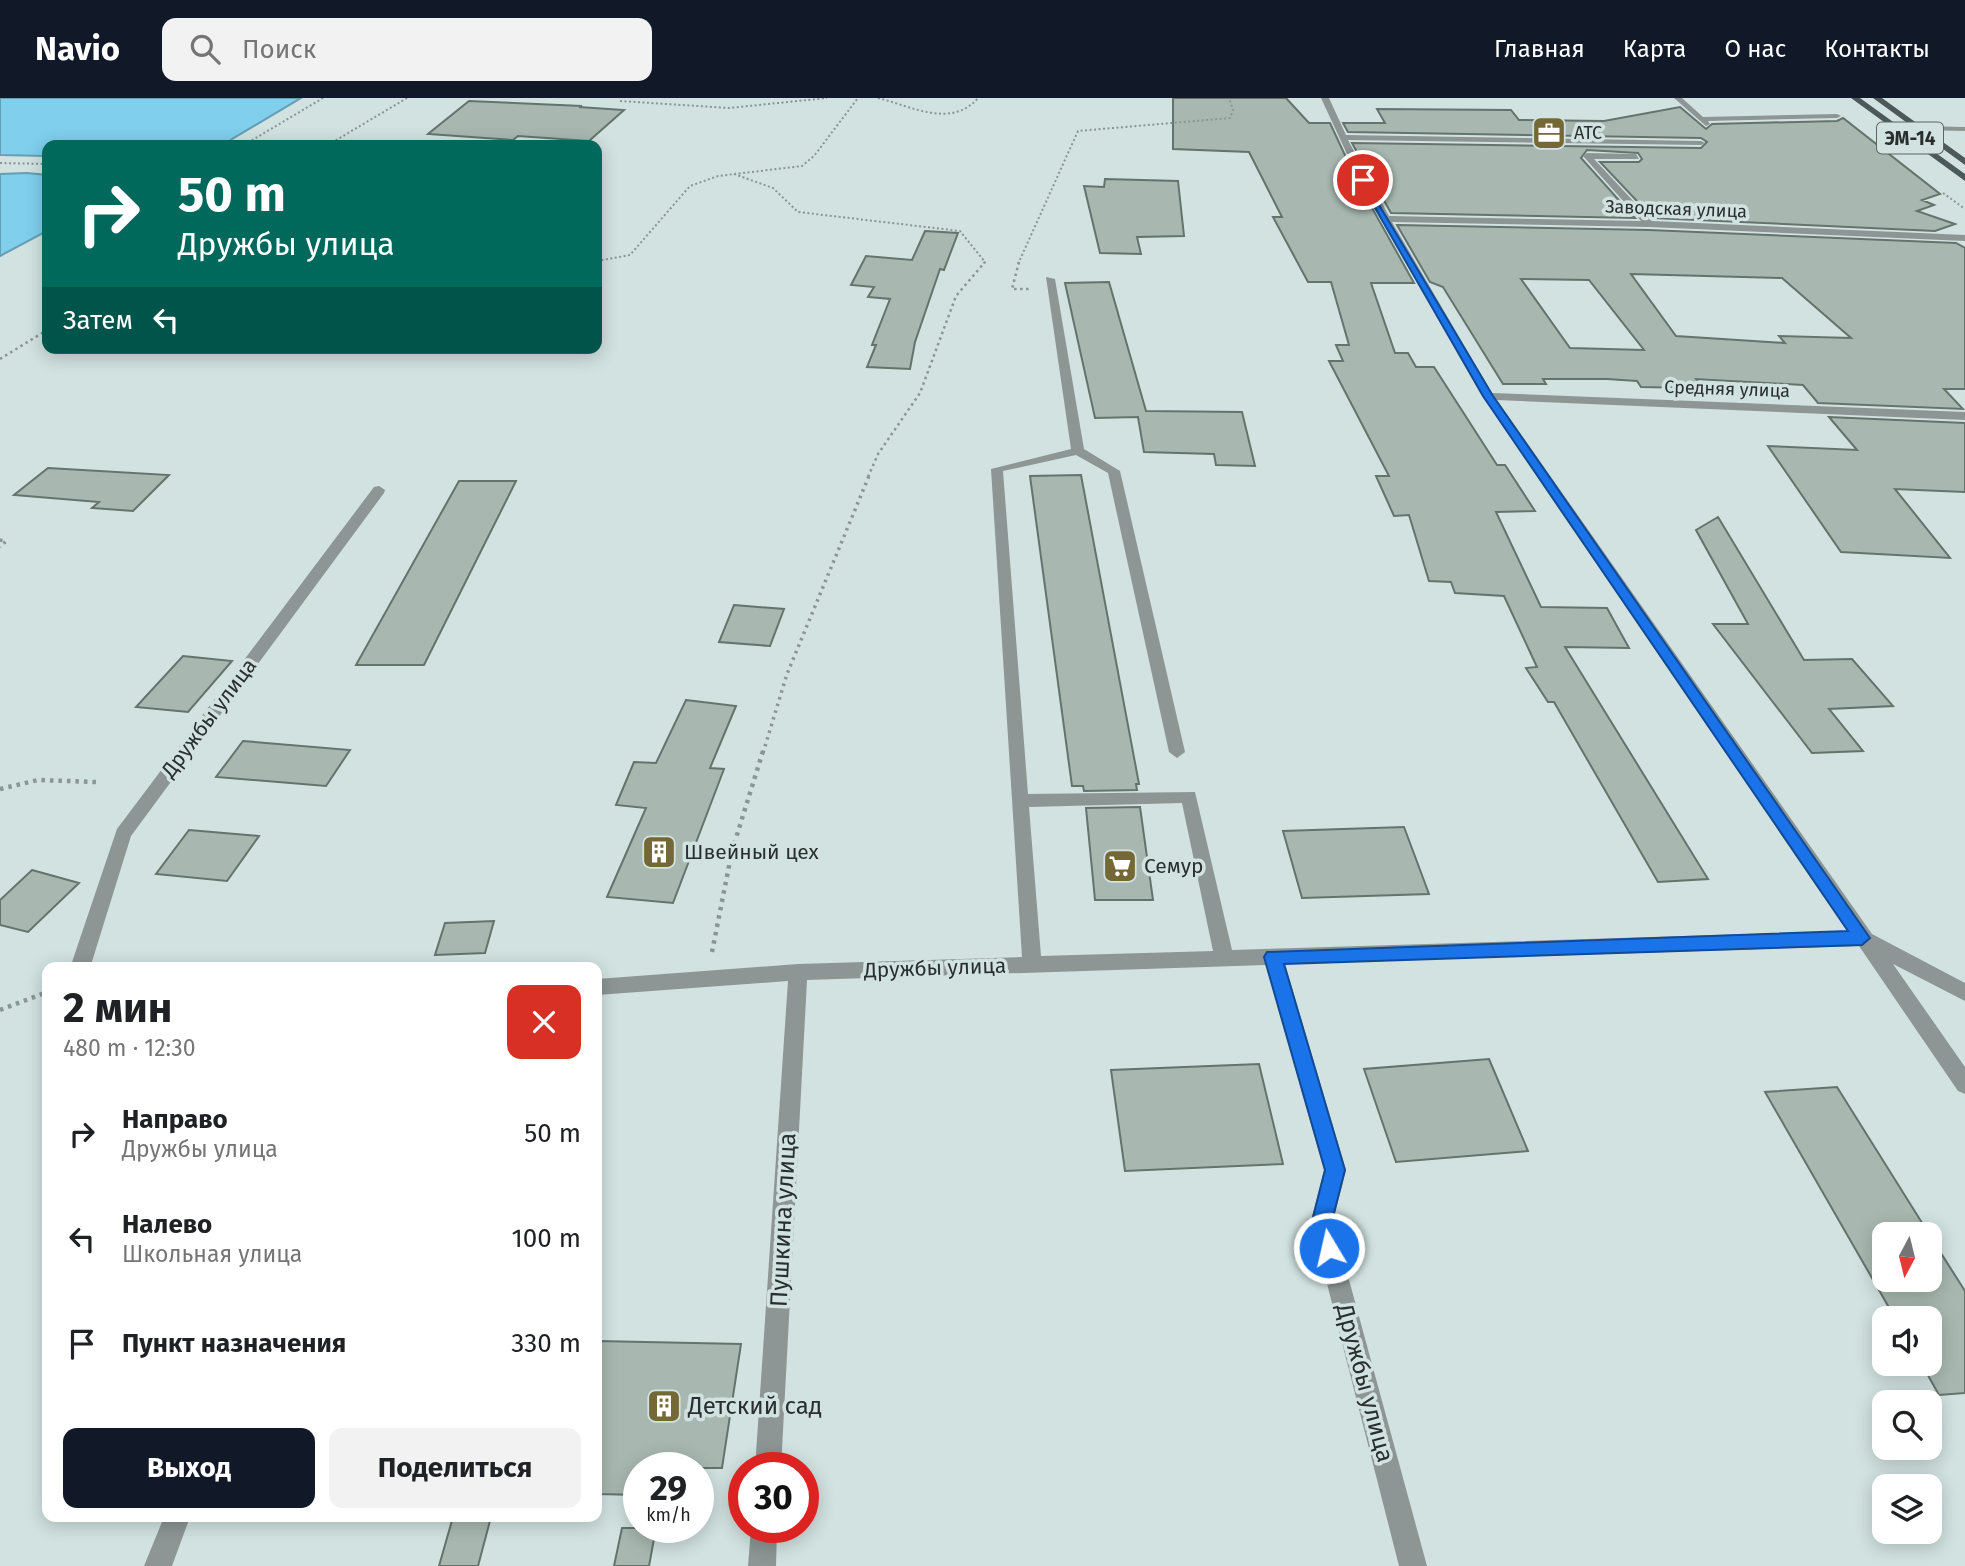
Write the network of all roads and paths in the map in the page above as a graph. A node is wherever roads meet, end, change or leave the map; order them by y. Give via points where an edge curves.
1 (323, 98) edge
2 (407, 98) edge
3 (827, 98) edge
4 (858, 98) edge
5 (878, 98) edge
6 (978, 98) edge
7 (1229, 98) edge
8 (1325, 98) edge
9 (1678, 98) edge
10 (1855, 98) edge
11 (1877, 98) edge
12 (620, 101) dead end
13 (1837, 116) dead end
14 (1919, 128) junction
15 (1965, 129) edge
16 (1343, 136) junction
17 (252, 140) edge
18 (336, 140) edge
19 (1701, 143) dead end
20 (1636, 158) dead end
21 (1965, 162) edge
22 (0, 163) edge
23 (42, 164) edge
24 (734, 174) junction
25 (1965, 178) edge
26 (1385, 219) junction
27 (1430, 222) junction
28 (1648, 223) junction
29 (1965, 239) edge
30 (1397, 240) junction
31 (602, 260) edge
32 (1051, 284) joint
33 (42, 333) edge
34 (0, 359) edge
35 (1488, 396) junction
36 (1965, 416) edge
37 (1078, 451) junction
38 (379, 489) dead end
39 (0, 540) edge
40 (0, 547) edge
41 (1177, 752) dead end
42 (96, 782) dead end
43 (0, 789) edge
44 (1020, 801) junction
45 (1862, 938) junction
46 (1273, 957) junction
47 (1224, 959) junction
48 (82, 962) edge
49 (1032, 965) junction
50 (798, 972) junction
51 (711, 979) junction
52 (602, 987) edge
53 (1965, 993) edge
54 (42, 994) edge
55 (0, 1010) edge
56 (1965, 1084) edge
57 (769, 1452) edge
58 (175, 1522) edge
59 (763, 1543) edge
60 (158, 1566) edge
61 (762, 1566) edge
62 (1413, 1566) edge

1 - 17 path
2 - 18 path
3 - 12 path via 729,108
4 - 24 path via 802,166
5 - 6 path via 936,114 967,110
7 - 32 path via 1230,118 1078,131 1016,268 1012,289
8 - 16 street
9 - 13 street via 1703,121
10 - 25 main road, ЭМ-14
11 - 14 main road, ЭМ-14
14 - 15 street
14 - 21 main road, ЭМ-14
16 - 19 street
16 - 26 street
20 - 28 street via 1587,156
22 - 23 path
24 - 31 path via 690,187 630,255
24 - 51 path via 773,188 798,212 960,231 985,262 956,296 920,393 878,454 787,674 732,851 712,942
26 - 27 street, Заводская улица
26 - 30 street
27 - 28 street, Заводская улица
27 - 30 street
28 - 29 street, Заводская улица
30 - 35 street
32 - 37 street
33 - 34 path
35 - 36 street, Средняя улица
35 - 45 street
37 - 41 street via 1114,471
37 - 44 street via 997,469
38 - 48 street, Дружбы улица via 123,834
39 - 40 path via 6,541
42 - 43 path via 38,780
44 - 47 street via 1189,796
44 - 49 street
45 - 46 street, Дружбы улица
45 - 53 street
45 - 56 street
46 - 47 street, Дружбы улица
46 - 62 street, Дружбы улица via 1335,1170 1322,1221
47 - 49 street, Дружбы улица
49 - 50 street, Дружбы улица
50 - 51 street, Дружбы улица
50 - 57 street, Пушкина улица
51 - 52 street, Дружбы улица
54 - 55 path
58 - 60 street
59 - 61 street

